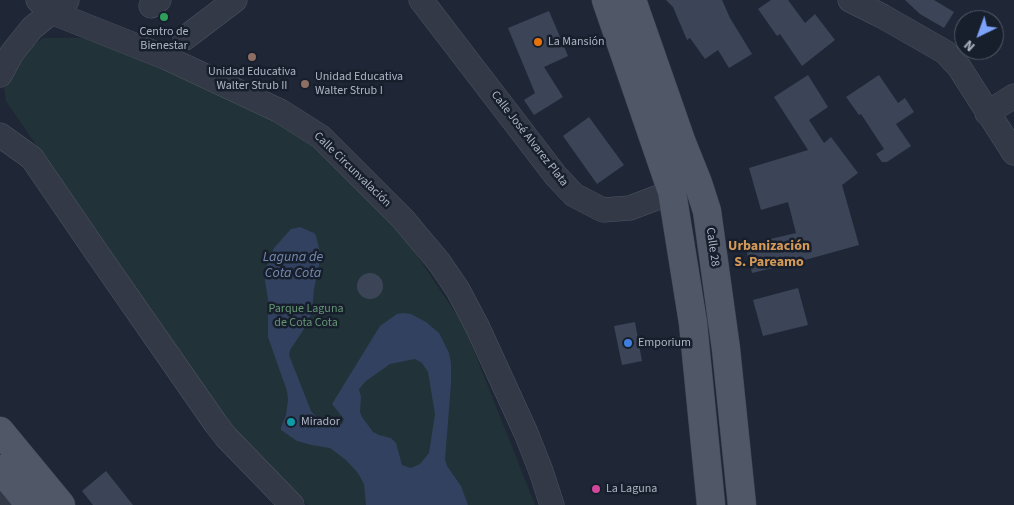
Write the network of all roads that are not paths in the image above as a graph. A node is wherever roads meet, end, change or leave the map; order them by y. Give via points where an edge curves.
1 (235, 0) edge
2 (421, 0) edge
3 (606, 0) edge
4 (632, 0) edge
5 (850, 0) edge
6 (52, 4) edge
7 (186, 38) dead end
8 (0, 75) edge
9 (1014, 96) edge
10 (987, 113) junction
11 (0, 135) edge
12 (1014, 153) edge
13 (698, 183) junction
14 (672, 192) junction
15 (0, 431) edge
16 (0, 469) edge
17 (0, 500) edge
18 (4, 505) edge
19 (30, 505) edge
20 (61, 505) edge
21 (292, 505) edge
22 (552, 505) edge
23 (711, 505) edge
24 (742, 505) edge

1 - 7 street
2 - 14 street, Calle José Alvarez Plata via 574,195 603,210 630,208
3 - 14 main road
4 - 13 main road, Calle 28
5 - 10 street via 945,52 959,67
6 - 8 street, Calle Circunvalación via 12,53
6 - 22 street, Calle Circunvalación via 280,111 321,137 403,219 439,262 477,326 526,433
9 - 10 street
10 - 12 street
11 - 21 street via 32,158 216,424
13 - 14 main road
13 - 24 main road, Calle 28 via 707,211 726,349
14 - 23 main road via 693,323
15 - 20 main road
16 - 19 main road
17 - 18 street

